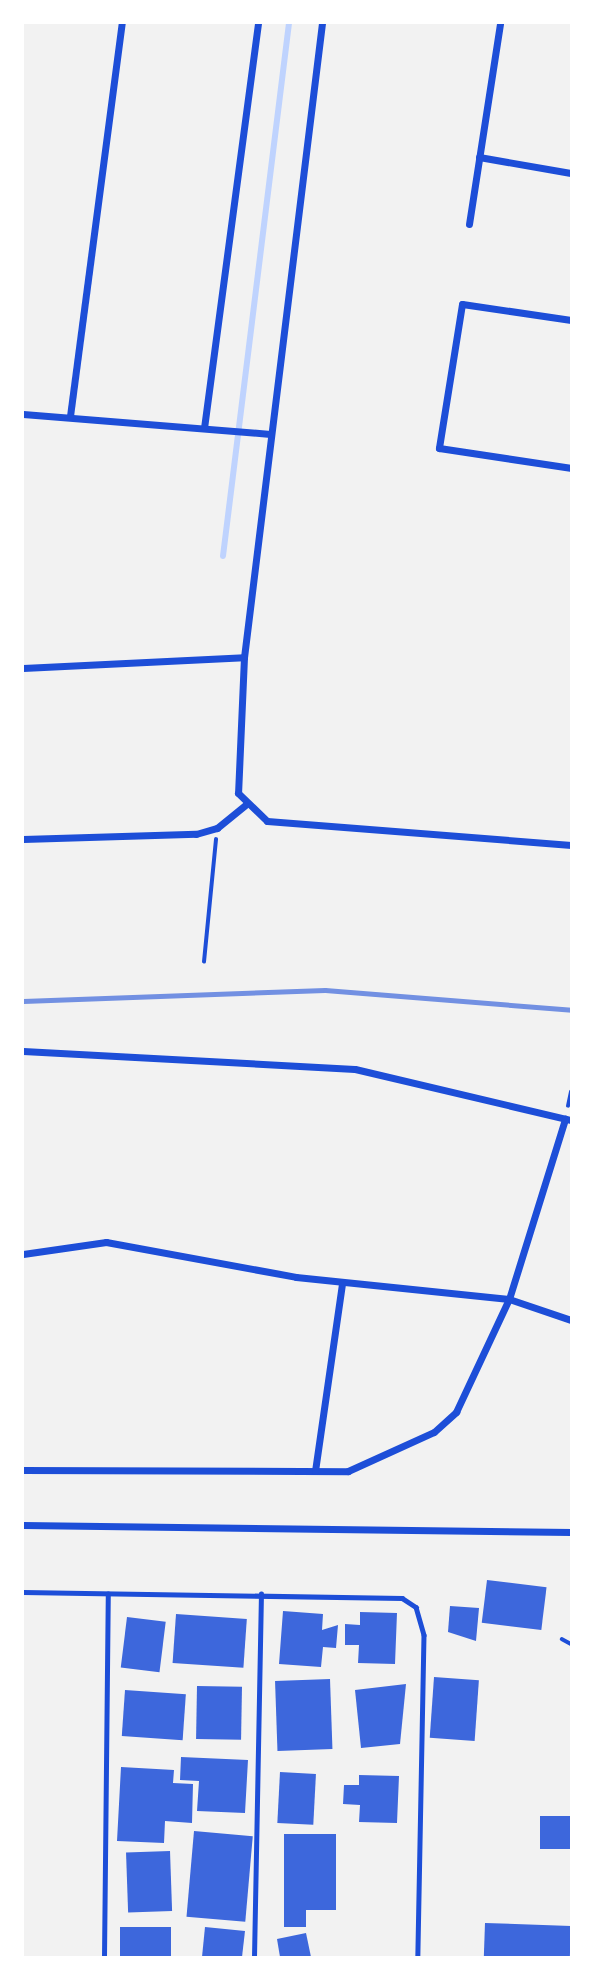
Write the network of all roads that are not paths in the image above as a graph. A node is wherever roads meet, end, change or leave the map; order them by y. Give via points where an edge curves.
1 (122, 23) edge
2 (258, 23) edge
3 (322, 23) edge
4 (500, 23) edge
5 (479, 157) junction
6 (571, 173) edge
7 (469, 224) dead end
8 (571, 320) edge
9 (23, 414) edge
10 (70, 416) junction
11 (204, 428) junction
12 (267, 434) junction
13 (571, 468) edge
14 (244, 657) junction
15 (23, 668) edge
16 (245, 805) junction
17 (23, 839) edge
18 (571, 845) edge
19 (23, 1052) edge
20 (568, 1119) edge
21 (23, 1254) edge
22 (342, 1283) junction
23 (509, 1300) junction
24 (571, 1320) edge
25 (23, 1470) edge
26 (315, 1471) junction
27 (23, 1525) edge
28 (571, 1532) edge
29 (23, 1592) edge
30 (108, 1594) junction
31 (261, 1594) junction
32 (104, 1957) edge
33 (254, 1957) edge
34 (418, 1957) edge

1 - 10 street
2 - 11 street
3 - 12 street
4 - 5 street
5 - 6 street
5 - 7 street
8 - 13 street via 462,304 439,448
9 - 10 street
10 - 11 street
11 - 12 street
12 - 14 street
14 - 15 street
14 - 16 street via 236,780
16 - 17 street via 217,828
16 - 18 street via 267,821
19 - 20 street via 355,1069
20 - 23 street
21 - 22 street via 106,1241
22 - 23 street
22 - 26 street
23 - 24 street
23 - 26 street via 456,1412 434,1432 377,1462
25 - 26 street
27 - 28 street
29 - 30 lane
30 - 31 lane
30 - 32 lane
31 - 33 lane
31 - 34 lane via 402,1598 416,1606 424,1635

